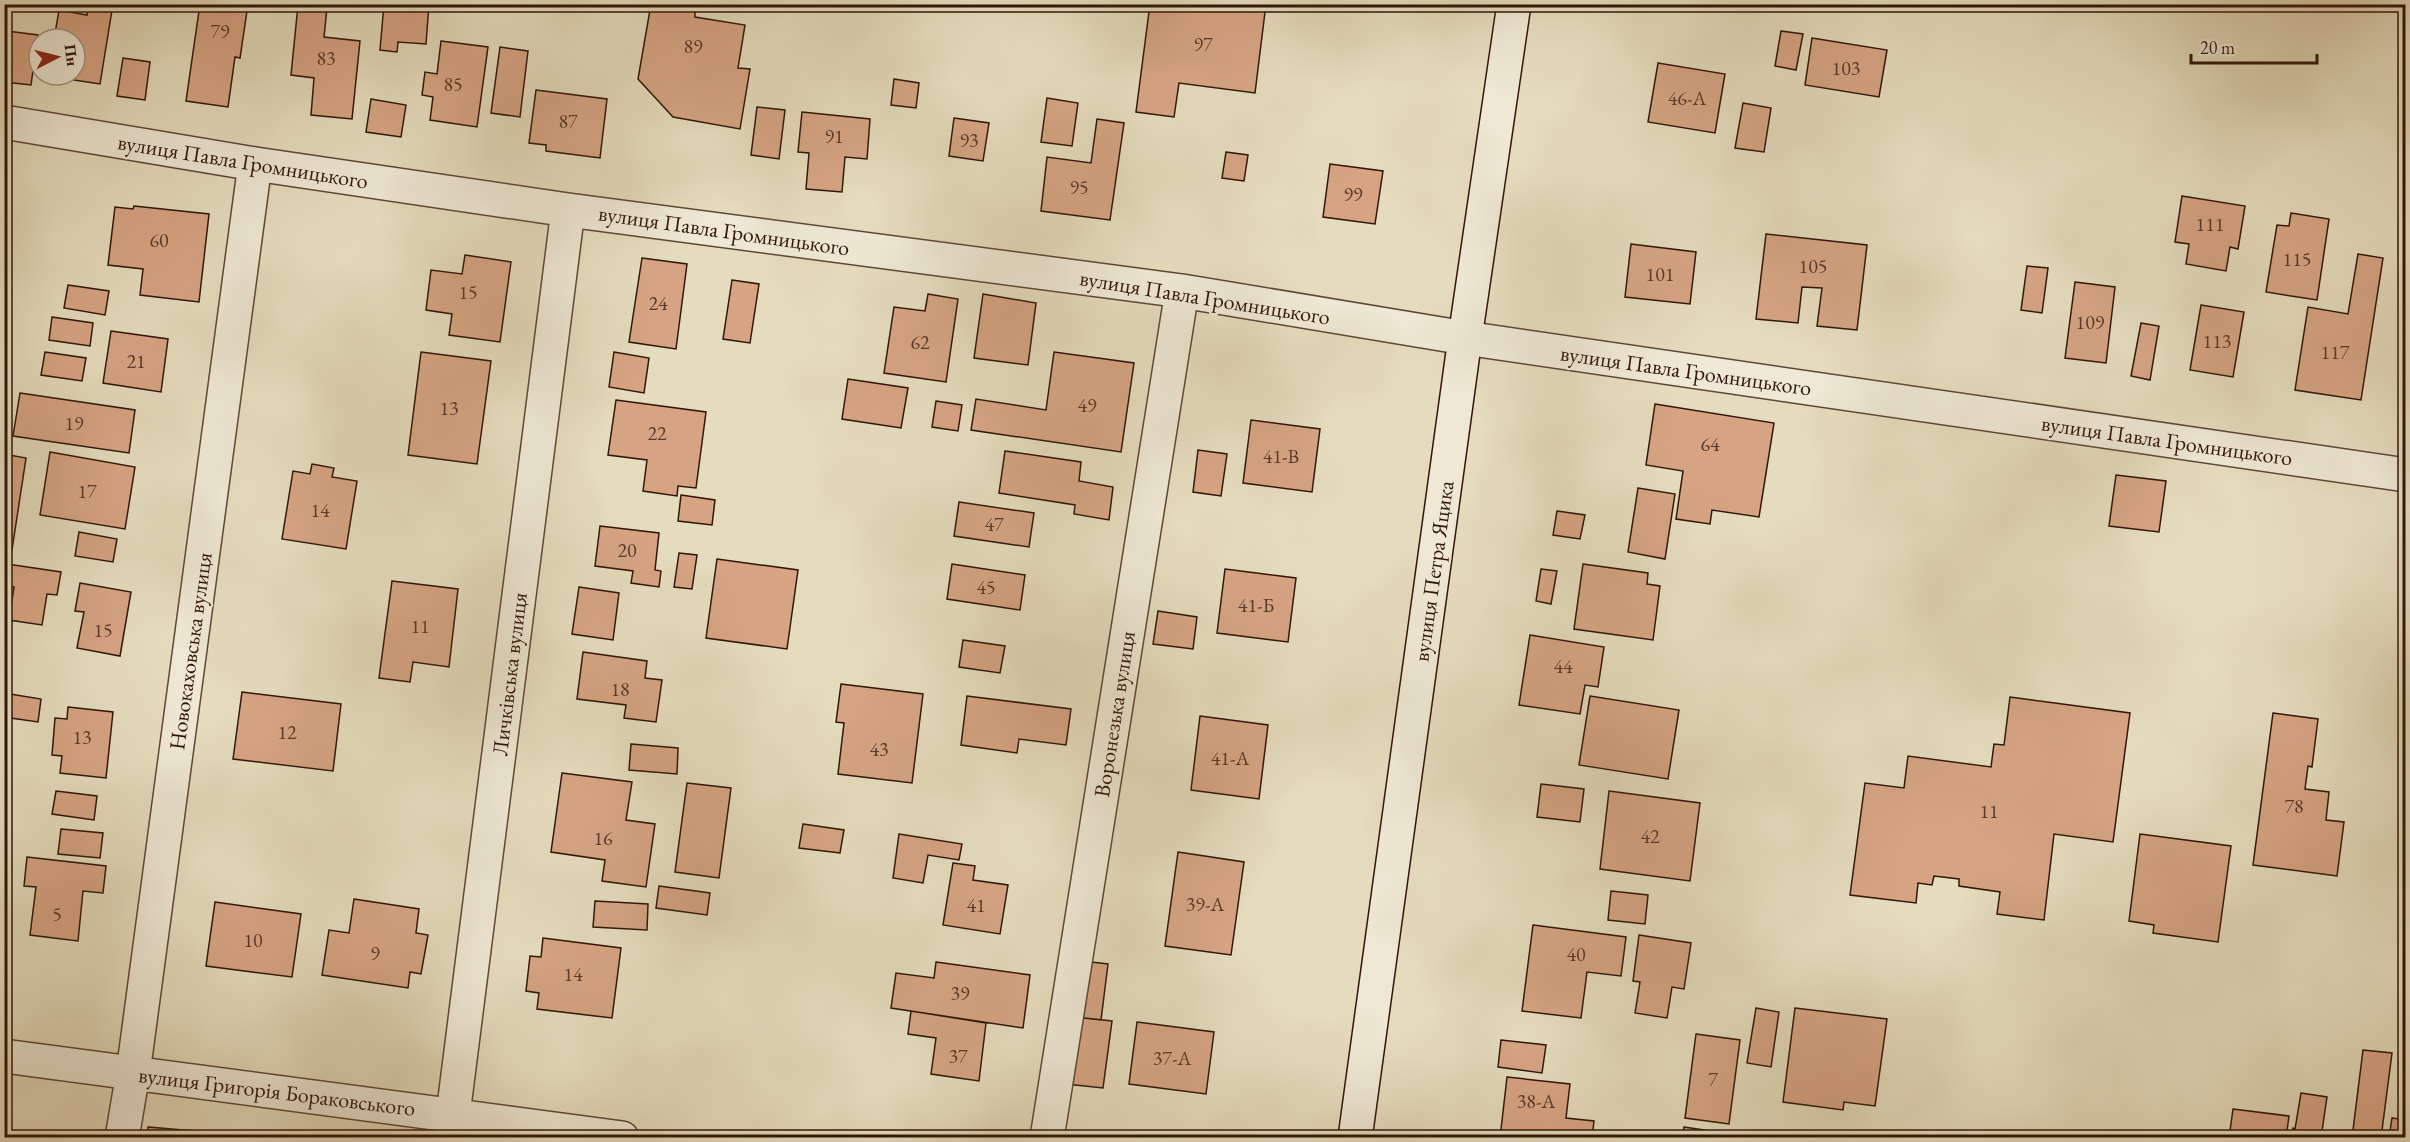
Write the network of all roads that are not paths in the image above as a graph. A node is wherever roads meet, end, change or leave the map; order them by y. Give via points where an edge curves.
1 (1514, 4) edge
2 (4, 122) edge
3 (255, 164) junction
4 (568, 210) junction
5 (1182, 291) junction
6 (1465, 338) junction
7 (2406, 475) edge
8 (4, 1056) edge
9 (133, 1073) junction
10 (451, 1125) edge
11 (122, 1137) edge
12 (622, 1137) edge
13 (1047, 1137) edge
14 (1355, 1137) edge

1 - 6 street, вулиця Петра Яцика
2 - 3 street, вулиця Павла Громницького
3 - 4 street, вулиця Павла Громницького
3 - 9 street, Новокаховська вулиця
4 - 5 street, вулиця Павла Громницького
4 - 10 street, Личківська вулиця
5 - 6 street, вулиця Павла Громницького
5 - 13 street, Воронезька вулиця
6 - 7 street, вулиця Павла Громницького
6 - 14 street, вулиця Петра Яцика
8 - 9 street, вулиця Григорія Бораковського
9 - 10 street, вулиця Григорія Бораковського
9 - 11 street, Новокаховська вулиця
10 - 12 street, вулиця Григорія Бораковського

